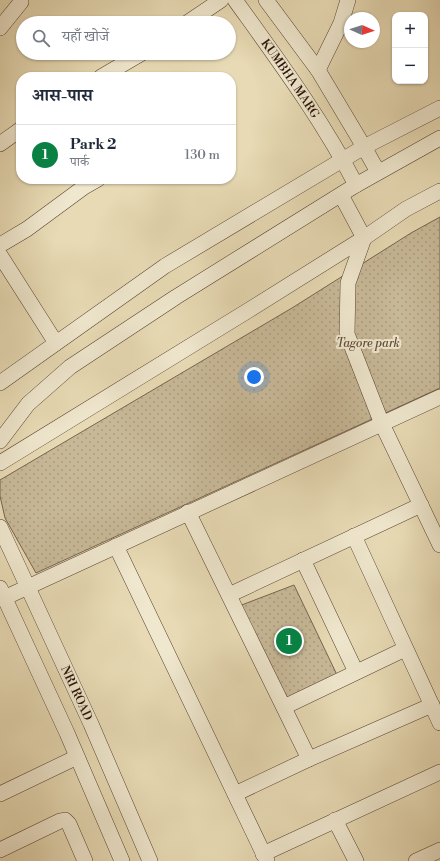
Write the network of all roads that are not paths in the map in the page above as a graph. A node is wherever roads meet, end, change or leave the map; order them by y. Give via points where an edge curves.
1 (221, 0) edge
2 (235, 0) edge
3 (266, 0) edge
4 (348, 0) edge
5 (22, 1) edge
6 (197, 16) edge
7 (0, 28) edge
8 (130, 60) edge
9 (318, 70) junction
10 (110, 72) edge
11 (440, 108) edge
12 (16, 133) edge
13 (440, 138) edge
14 (0, 144) edge
15 (364, 147) junction
16 (343, 160) junction
17 (378, 172) junction
18 (89, 184) edge
19 (356, 185) junction
20 (440, 192) edge
21 (341, 195) junction
22 (364, 238) junction
23 (0, 245) edge
24 (0, 255) edge
25 (56, 343) junction
26 (0, 383) edge
27 (440, 397) edge
28 (382, 424) junction
29 (0, 440) edge
30 (0, 463) edge
31 (420, 505) junction
32 (188, 512) junction
33 (0, 527) edge
34 (354, 536) junction
35 (440, 545) edge
36 (116, 546) junction
37 (303, 560) junction
38 (27, 586) junction
39 (2, 593) edge
40 (229, 595) junction
41 (405, 649) junction
42 (356, 672) junction
43 (432, 705) junction
44 (284, 706) junction
45 (440, 723) edge
46 (77, 757) junction
47 (310, 759) junction
48 (440, 772) edge
49 (0, 794) edge
50 (235, 794) junction
51 (335, 820) junction
52 (0, 850) edge
53 (440, 850) edge
54 (265, 857) edge
55 (84, 861) edge
56 (122, 861) edge
57 (150, 861) edge
58 (356, 861) edge
59 (416, 861) edge

1 - 6 street
2 - 16 street, KUMBHA MARG via 287,72
3 - 9 street
4 - 9 street via 341,23
5 - 7 street
8 - 10 street
9 - 15 street
11 - 15 street
12 - 14 street
13 - 17 street
15 - 16 street
15 - 17 street
16 - 19 street, KUMBHA MARG
16 - 25 street via 165,266
17 - 19 street
18 - 23 street via 27,229
19 - 21 street
20 - 22 street via 406,209
21 - 22 street
21 - 29 street via 70,366 28,404
22 - 28 street via 348,283 347,334
22 - 30 street
24 - 25 street
25 - 26 street
27 - 28 street
28 - 31 street
28 - 32 street
31 - 34 street
31 - 35 street
32 - 36 street
32 - 40 street
33 - 38 street, NRI ROAD
34 - 37 street
34 - 41 street
36 - 38 street
36 - 50 street
37 - 40 street
37 - 42 street
38 - 39 street
38 - 57 street, NRI ROAD via 91,724
39 - 46 street
40 - 44 street
41 - 42 street
41 - 43 street
42 - 44 street
43 - 45 street
43 - 47 street
44 - 47 street
46 - 49 street
46 - 56 street
47 - 50 street
48 - 51 street
50 - 54 street
51 - 54 street
51 - 58 street
52 - 55 street via 65,820
53 - 59 street

